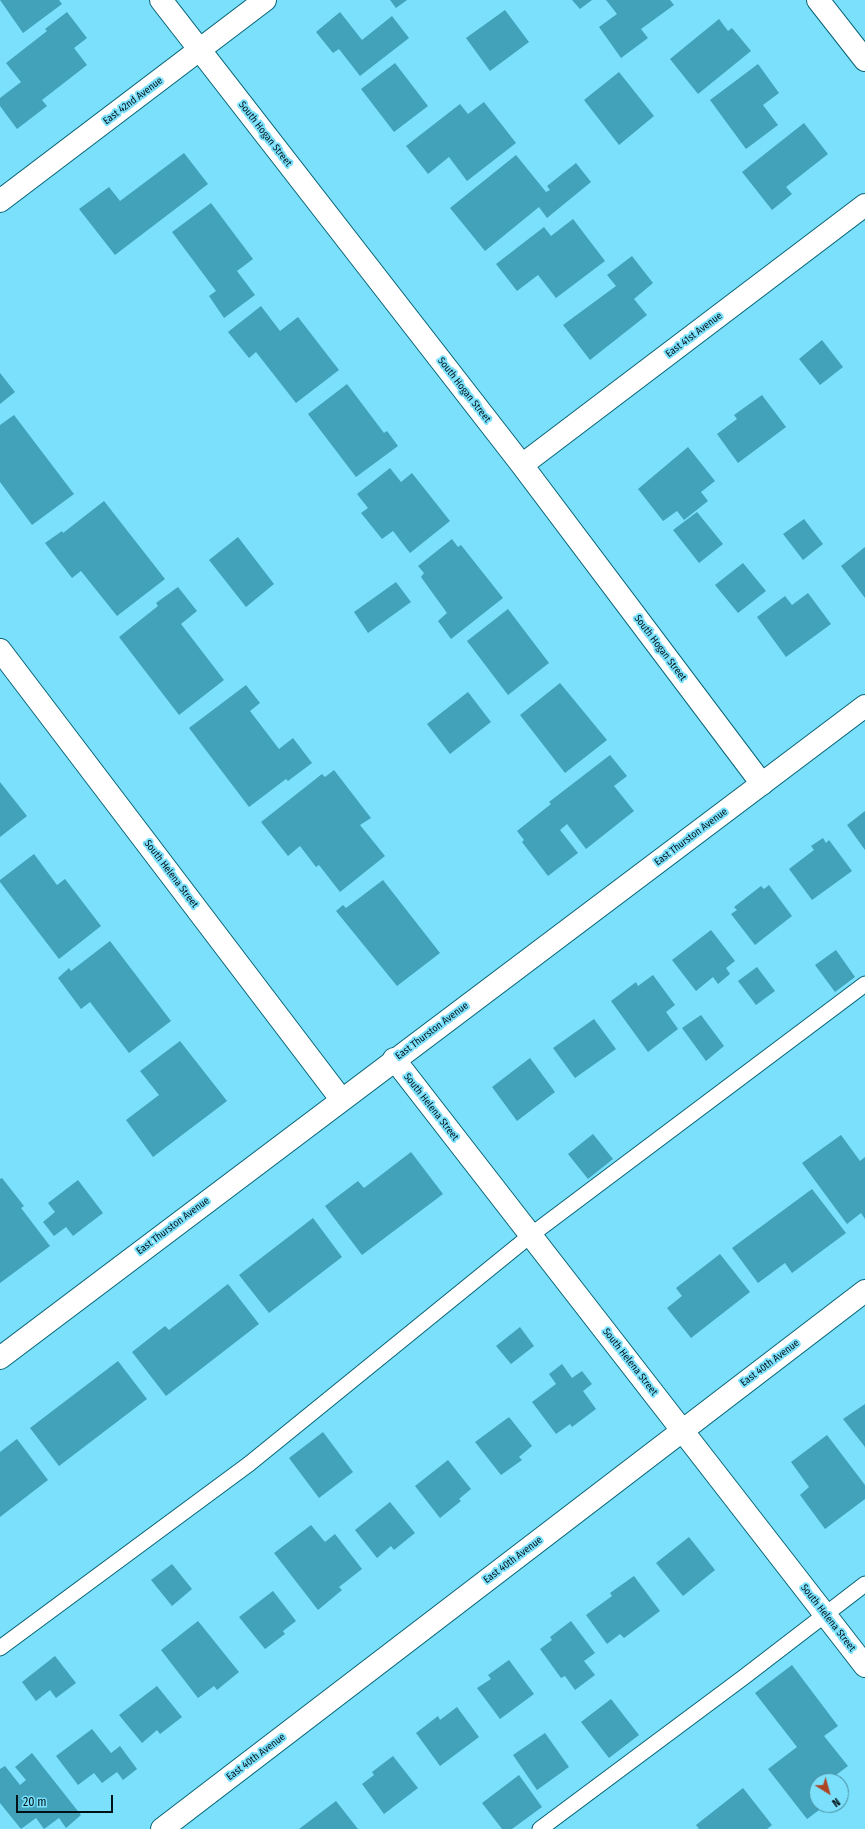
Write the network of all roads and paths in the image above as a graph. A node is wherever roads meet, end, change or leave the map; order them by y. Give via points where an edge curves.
1 (161, 0) edge
2 (265, 0) edge
3 (818, 0) edge
4 (200, 50) junction
5 (865, 60) edge
6 (0, 201) edge
7 (865, 205) edge
8 (522, 465) junction
9 (0, 650) edge
10 (865, 706) edge
11 (762, 784) junction
12 (865, 984) edge
13 (394, 1059) junction
14 (341, 1099) junction
15 (531, 1235) junction
16 (865, 1291) edge
17 (0, 1358) edge
18 (682, 1430) junction
19 (865, 1584) edge
20 (825, 1614) junction
21 (0, 1648) edge
22 (865, 1666) edge
23 (162, 1829) edge
24 (540, 1829) edge

1 - 4 street, South Hogan Street
2 - 4 street, East 42nd Avenue
3 - 5 street
4 - 6 street, East 42nd Avenue
4 - 8 street, South Hogan Street
7 - 8 street, East 41st Avenue
8 - 11 street, South Hogan Street
9 - 14 street, South Helena Street
10 - 11 street, East Thurston Avenue
11 - 13 street, East Thurston Avenue
12 - 15 lane
13 - 14 street, East Thurston Avenue
13 - 15 street, South Helena Street
14 - 17 street, East Thurston Avenue
15 - 18 street, South Helena Street
15 - 21 lane via 249,1464
16 - 18 street, East 40th Avenue
18 - 20 street, South Helena Street
18 - 23 street, East 40th Avenue
19 - 20 lane
20 - 22 street, South Helena Street
20 - 24 lane

